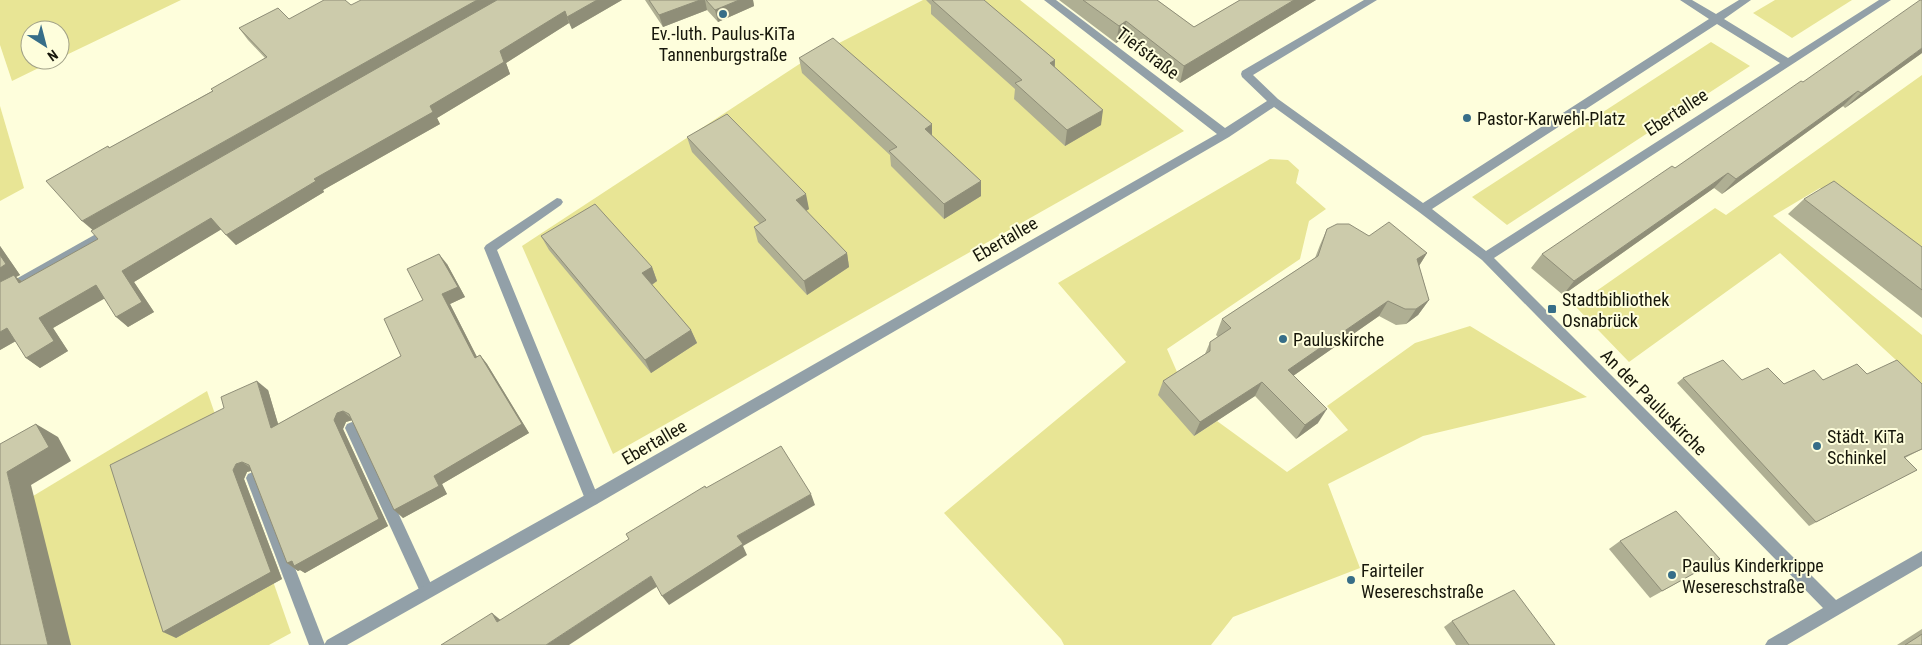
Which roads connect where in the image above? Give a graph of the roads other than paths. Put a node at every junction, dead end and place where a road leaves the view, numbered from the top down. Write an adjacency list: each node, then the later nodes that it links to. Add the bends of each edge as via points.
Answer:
1 (1050, 0): 9 (street, Tiefstraße)
2 (1372, 0): 8 (street, via 1246,74)
3 (1685, 0): 6 (street)
4 (1746, 0): 6 (street)
5 (1886, 0): 7 (street, Ebertallee)
6 (1716, 18): 7 (street); 11 (street)
7 (1787, 62): 13 (street, Ebertallee)
8 (1274, 102): 9 (street, Ebertallee); 11 (street, An der Pauluskirche)
9 (1225, 134): 17 (street, Ebertallee)
10 (557, 202): 17 (street, via 490,248)
11 (1423, 209): 13 (street, An der Pauluskirche)
12 (121, 225): 14 (street)
13 (1486, 257): 20 (street, An der Pauluskirche)
14 (0, 294)
15 (352, 428): 19 (street)
16 (252, 478): 21 (street)
17 (592, 499): 19 (street, Ebertallee)
18 (1922, 558): 20 (street)
19 (427, 591): 22 (street, Ebertallee)
20 (1834, 609): 23 (street)
21 (317, 645)
22 (332, 645)
23 (1773, 645)

